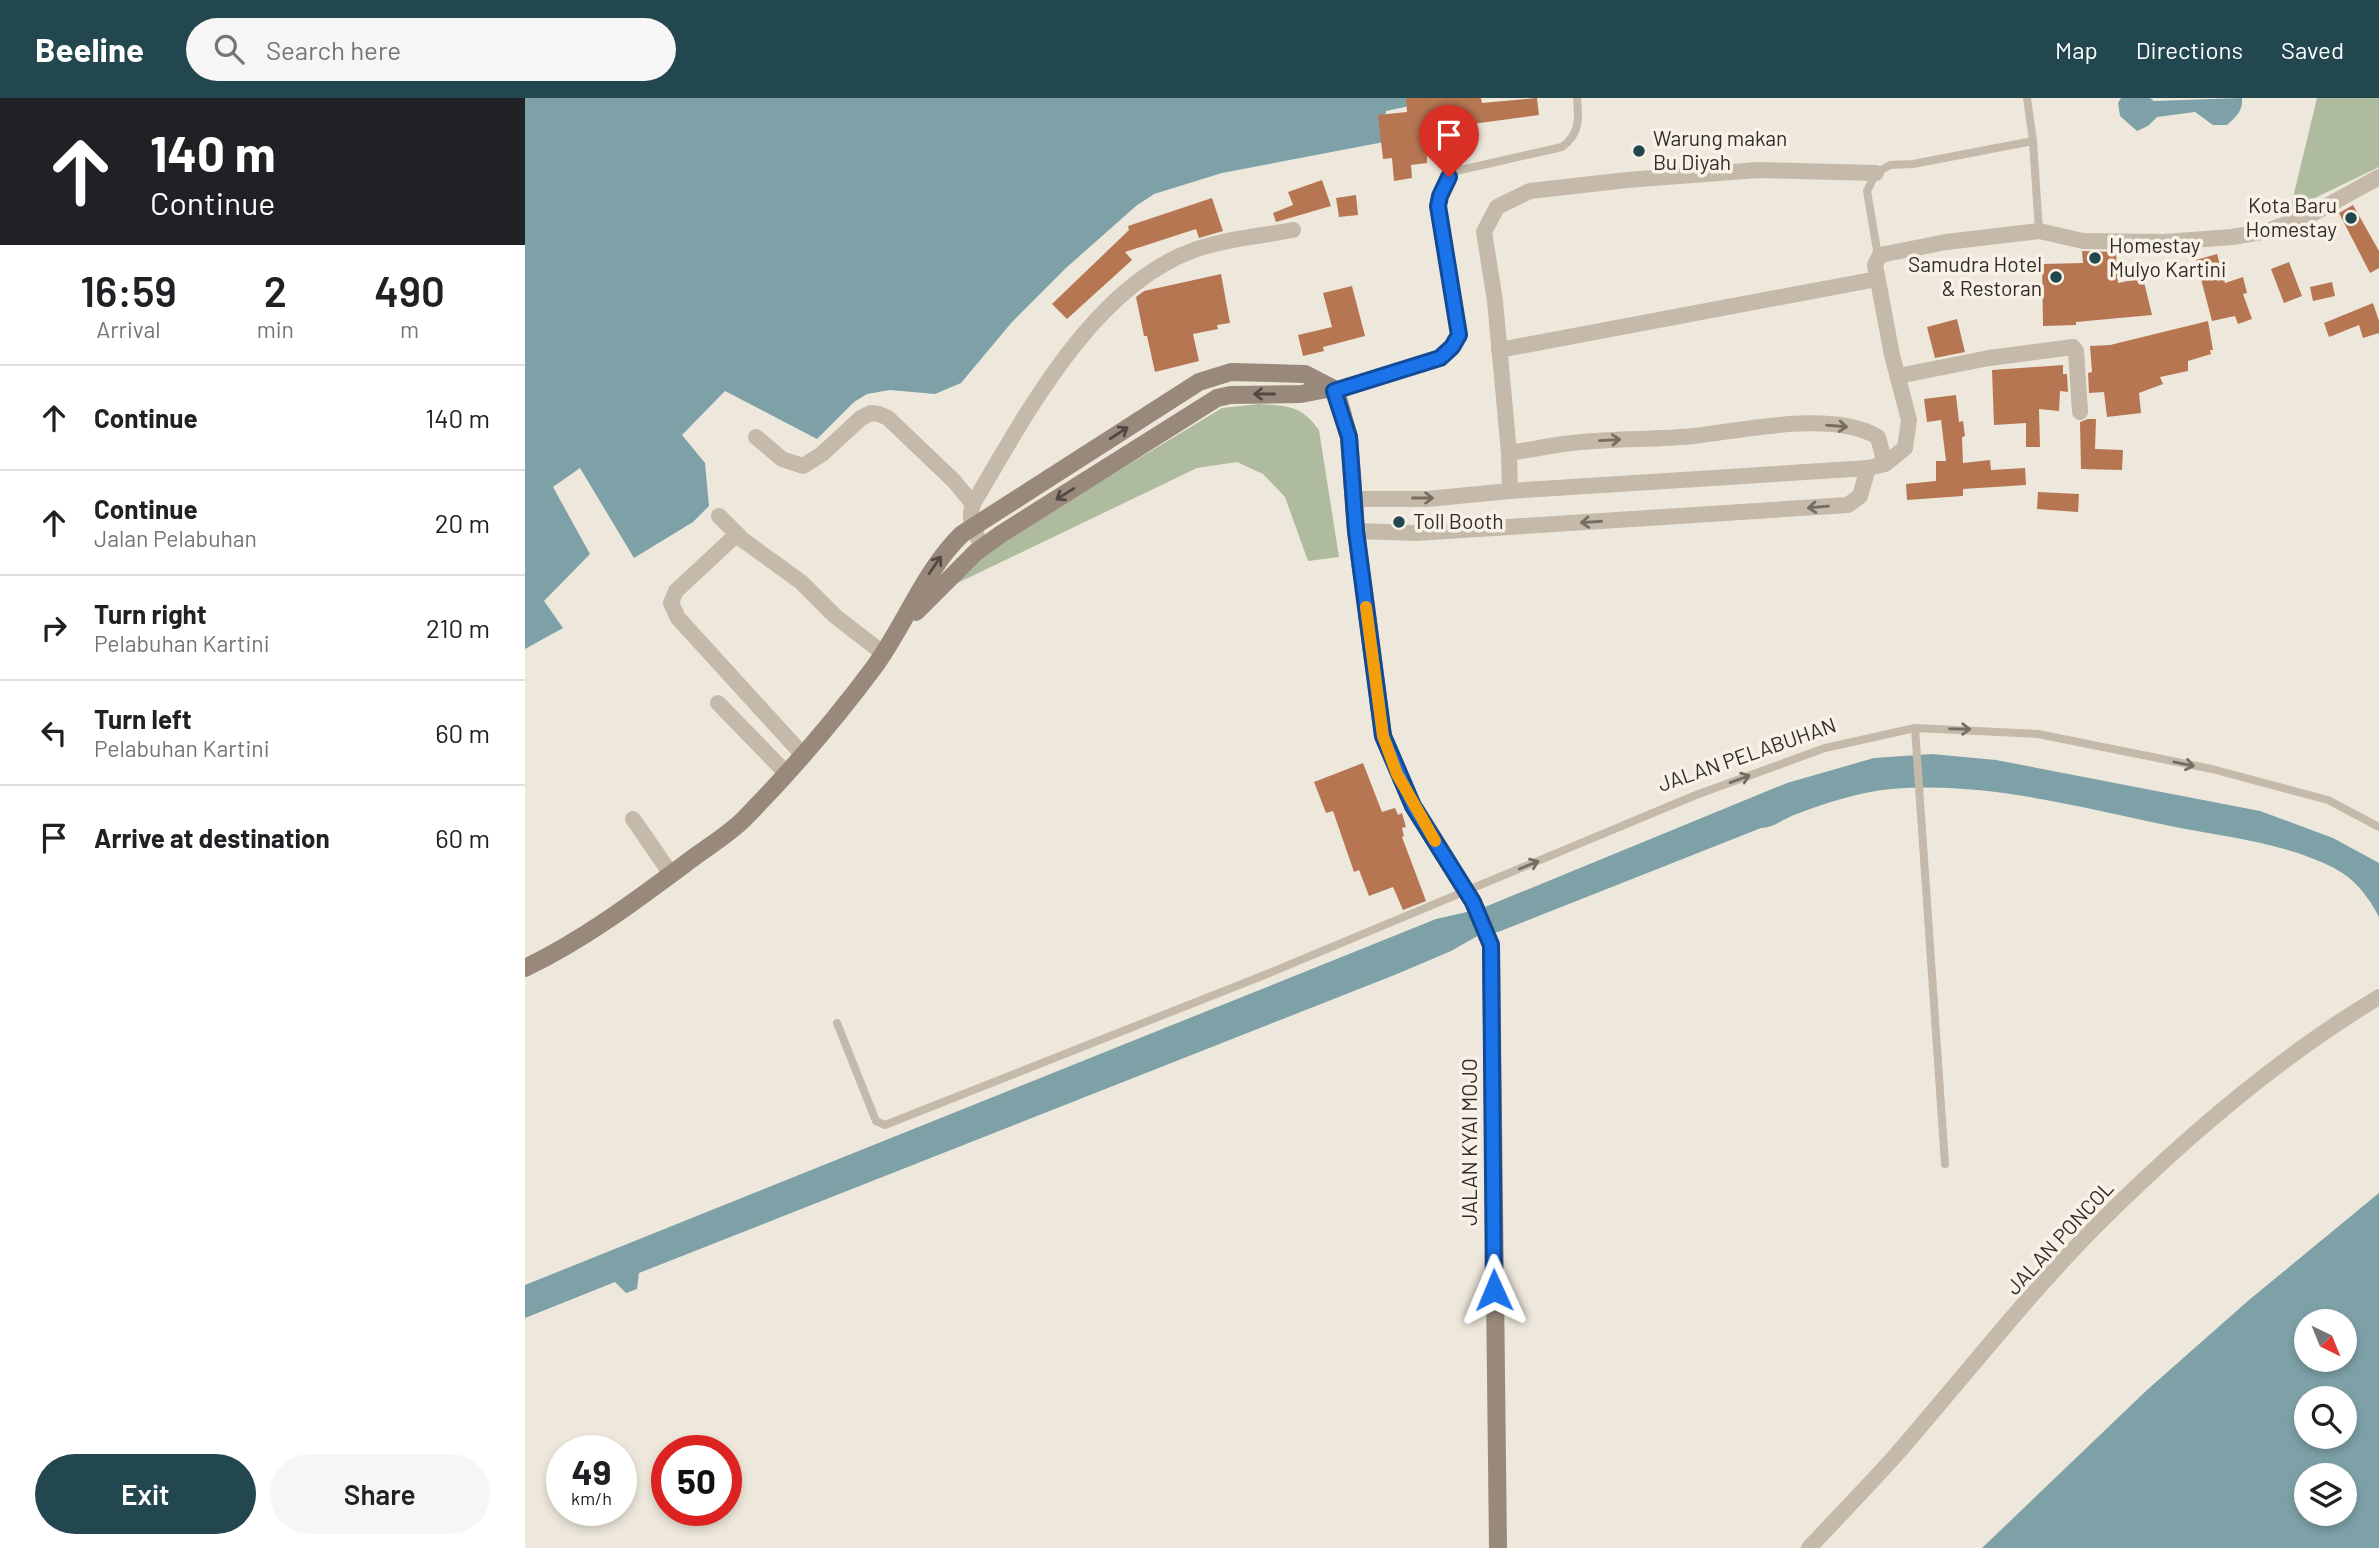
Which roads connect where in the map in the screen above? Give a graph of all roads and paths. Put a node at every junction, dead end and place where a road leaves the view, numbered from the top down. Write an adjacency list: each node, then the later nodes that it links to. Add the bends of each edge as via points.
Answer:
1 (1577, 98): 13 (lane, via 1578,127 1562,147 1456,171 1445,184 1438,206 1459,335 1452,347 1425,364)
2 (2027, 98): 3 (lane)
3 (2033, 141): 4 (lane, via 1890,165); 7 (lane)
4 (1876, 173): 8 (lane, via 1867,191); 10 (street, via 1758,170 1530,191 1497,207 1484,232)
5 (2379, 177): 7 (street, via 2268,232 2164,242 2083,241)
6 (1293, 230): 22 (street, via 1196,250 1138,282 1119,298 1049,376)
7 (2039, 231): 8 (street)
8 (1878, 256): 9 (street)
9 (1877, 279): 10 (street); 12 (street)
10 (1499, 351): 17 (street)
11 (1217, 374): 13 (main road, via 1305,374); 14 (main road); 24 (main road, one-way to 11)
12 (1898, 376): 15 (street, via 2073,347); 18 (street, via 1909,420 1905,448)
13 (1333, 390): 14 (main road, one-way to 14); 21 (main road, via 1349,437)
14 (1217, 398): 27 (main road, one-way to 27)
15 (2080, 412)
16 (756, 438): 22 (street, via 782,459 803,466 823,454 849,426 871,413 879,414)
17 (1509, 453): 18 (street, one-way to 18, via 1769,425 1832,424 1878,437); 20 (street)
18 (1885, 464): 19 (street)
19 (1868, 468): 20 (street); 25 (street, one-way to 25, via 1860,496 1848,505 1416,533)
20 (1510, 491): 21 (street, one-way to 20, via 1427,499)
21 (1355, 499): 25 (main road)
22 (973, 504): 24 (street)
23 (719, 516): 26 (street)
24 (972, 527): 27 (street); 28 (main road, one-way to 24, via 929,574 946,550)
25 (1356, 531): 37 (main road, via 1383,736 1413,806)
26 (739, 536): 29 (street); 32 (street, via 676,591 673,611)
27 (983, 548): 28 (main road)
28 (903, 625): 29 (main road)
29 (884, 654): 32 (main road)
30 (718, 704): 33 (street)
31 (1915, 728): 35 (lane, JALAN PELABUHAN, one-way to 35, via 2038,734 2212,769 2328,800); 37 (lane, JALAN PELABUHAN, one-way to 31, via 1696,795 1825,748); 41 (lane)
32 (803, 755): 33 (main road)
33 (786, 773): 36 (main road, via 742,821)
34 (633, 819): 36 (street)
35 (2379, 827)
36 (671, 874): 38 (main road, via 586,935)
37 (1470, 897): 40 (lane, JALAN PELABUHAN, via 885,1125 876,1121); 42 (main road, JALAN KYAI MOJO, via 1491,945)
38 (526, 965)
39 (2379, 997): 43 (street, JALAN PONCOL, via 2312,1040 2221,1114 2095,1228)
40 (837, 1023)
41 (1945, 1164)
42 (1498, 1548)
43 (1809, 1548)

